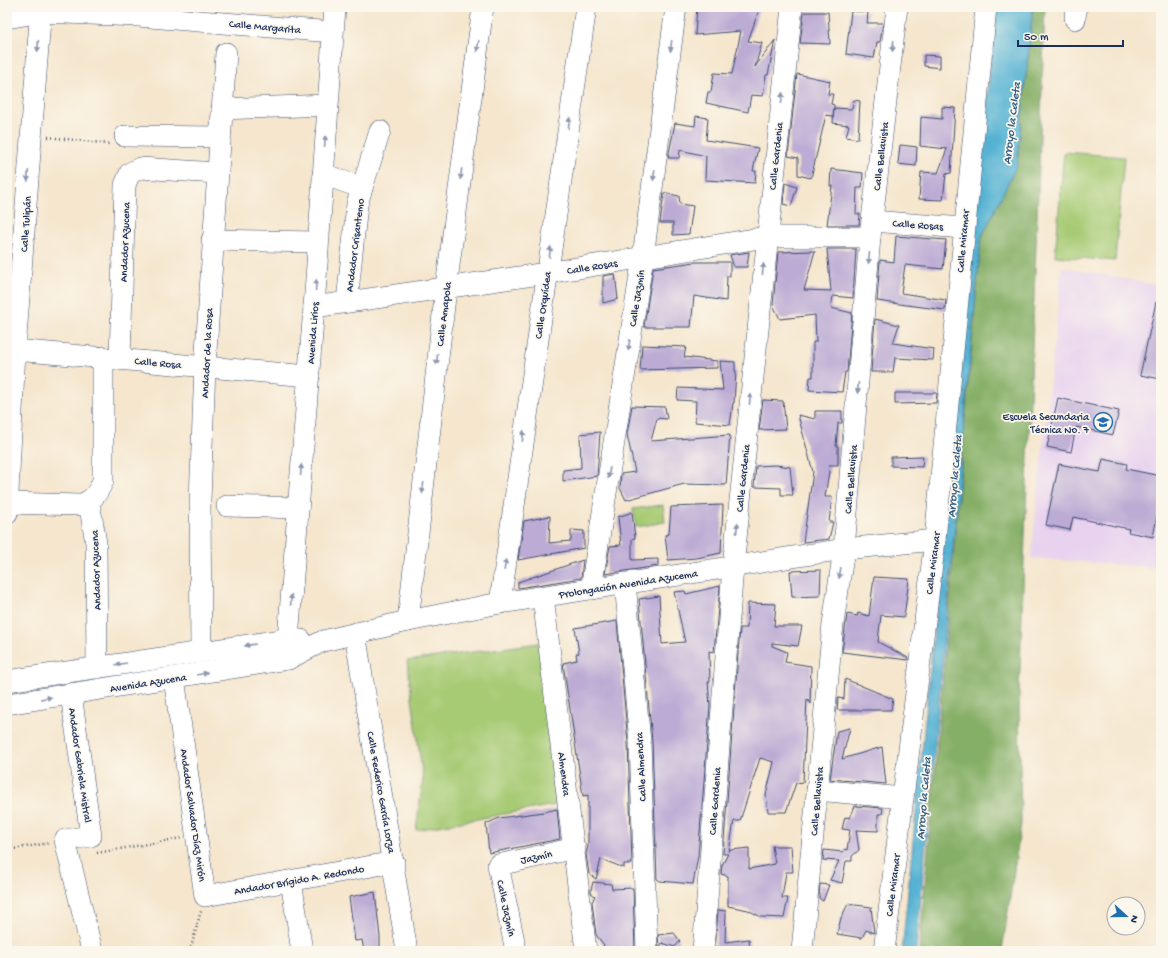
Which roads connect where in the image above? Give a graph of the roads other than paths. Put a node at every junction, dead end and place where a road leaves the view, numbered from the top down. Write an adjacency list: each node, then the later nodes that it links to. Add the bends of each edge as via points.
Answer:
1 (335, 7): 12 (street, Avenida Lirios)
2 (483, 7): 29 (street, Calle Amapola, one-way to 29)
3 (586, 7): 28 (street, Calle Orquídea, one-way to 3)
4 (676, 7): 27 (street, Calle Jazmín, one-way to 27)
5 (792, 7): 24 (street, Calle Gardenia, one-way to 5)
6 (897, 7): 23 (street, Calle Bellavista, one-way to 23)
7 (986, 7): 22 (street, Calle Miramar)
8 (41, 10): 9 (street, Calle Margarita); 11 (street, Calle Margarita); 32 (street, Calle Tulipán, one-way to 32)
9 (138, 12): 10 (street, Calle Margarita)
10 (233, 15): 12 (street, Calle Margarita)
11 (7, 18)
12 (332, 32): 14 (street, Avenida Lirios)
13 (226, 54): 15 (street, Andador de la Rosa)
14 (328, 105): 15 (street); 20 (street, Avenida Lirios, one-way to 14)
15 (222, 109): 17 (street, Andador de la Rosa)
16 (380, 131): 21 (street, Andador Crisantemo)
17 (220, 137): 18 (street); 19 (street, Andador de la Rosa)
18 (118, 140)
19 (217, 172): 25 (street, Andador de la Rosa); 33 (street, Andador Azucena, via 140,168 130,173 125,185)
20 (323, 174): 21 (street, Andador Crisantemo); 26 (street, Avenida Lirios)
21 (362, 188): 30 (street, Andador Crisantemo, via 357,204)
22 (963, 228): 23 (street, Calle Rosas); 40 (street, Calle Miramar)
23 (871, 229): 24 (street, Calle Rosas); 41 (street, Calle Bellavista, one-way to 41)
24 (766, 237): 27 (street, Calle Rosas); 42 (street, Calle Gardenia, one-way to 24)
25 (212, 240): 26 (street); 34 (street, Andador de la Rosa)
26 (318, 242): 31 (street, Avenida Lirios, one-way to 26)
27 (643, 257): 28 (street, Calle Rosas); 44 (street, Calle Jazmín, one-way to 44)
28 (546, 273): 29 (street, Calle Rosas); 46 (street, Calle Orquídea, one-way to 28)
29 (446, 288): 30 (street, Calle Rosas); 47 (street, Calle Amapola, one-way to 47)
30 (347, 302): 31 (street, Calle Rosas)
31 (314, 307): 35 (street, Avenida Lirios)
32 (11, 351): 33 (street, Calle Rosa); 38 (street, Calle Tulipán)
33 (112, 358): 34 (street, Calle Rosa); 36 (street, Andador Azucena, via 102,481 97,494)
34 (205, 366): 35 (street, Calle Rosa); 50 (street, Andador de la Rosa, via 200,501)
35 (309, 376): 39 (street, Avenida Lirios, one-way to 35)
36 (89, 502): 38 (street, via 79,505); 51 (street, Andador Azucena, via 96,543)
37 (226, 506): 39 (street)
38 (7, 508)
39 (298, 508): 49 (street, Avenida Lirios, one-way to 39)
40 (935, 540): 41 (street, Prolongación Avenida Azucema); 57 (street, Calle Miramar)
41 (844, 549): 42 (street, Prolongación Avenida Azucema); 56 (street, Calle Bellavista, one-way to 56, via 832,624)
42 (733, 567): 43 (street, Prolongación Avenida Azucema); 69 (street, Calle Gardenia)
43 (625, 583): 44 (street, Prolongación Avenida Azucema); 68 (street, Calle Almendra, via 640,742)
44 (592, 589): 45 (street, Prolongación Avenida Azucema)
45 (542, 597): 46 (street, Prolongación Avenida Azucema); 58 (street, Almendra)
46 (500, 603): 47 (street, Prolongación Avenida Azucema)
47 (408, 621): 48 (street, Prolongación Avenida Azucema)
48 (355, 633): 49 (street, Prolongación Avenida Azucema); 59 (street, Calle Federico García Lorza)
49 (288, 649): 50 (street, Avenida Azucena, one-way to 50); 52 (street, Avenida Azucena, one-way to 49)
50 (201, 652): 51 (street, Avenida Azucena, one-way to 51)
51 (97, 668): 53 (street, Avenida Azucena)
52 (174, 678): 54 (street, Avenida Azucena); 62 (street, Andador Salvador Díaz Mirón)
53 (7, 682)
54 (71, 694): 55 (street, Avenida Azucena, one-way to 54); 63 (street, Andador Gabriela Mistral, via 91,836 67,849)
55 (7, 704)
56 (817, 790): 57 (street); 70 (street, Calle Bellavista)
57 (903, 798): 71 (street, Calle Miramar)
58 (575, 848): 60 (street, Jazmín); 67 (street, Almendra)
59 (394, 862): 61 (street, Andador Brígido A. Redondo); 65 (street, Calle Federico García Lorza)
60 (498, 865): 66 (street, Calle Jazmín)
61 (291, 881): 62 (street, Andador Brígido A. Redondo); 64 (street)
62 (205, 896)
63 (92, 951)
64 (302, 951)
65 (407, 951)
66 (516, 951)
67 (586, 951)
68 (647, 951)
69 (703, 951)
70 (802, 951)
71 (884, 951)

